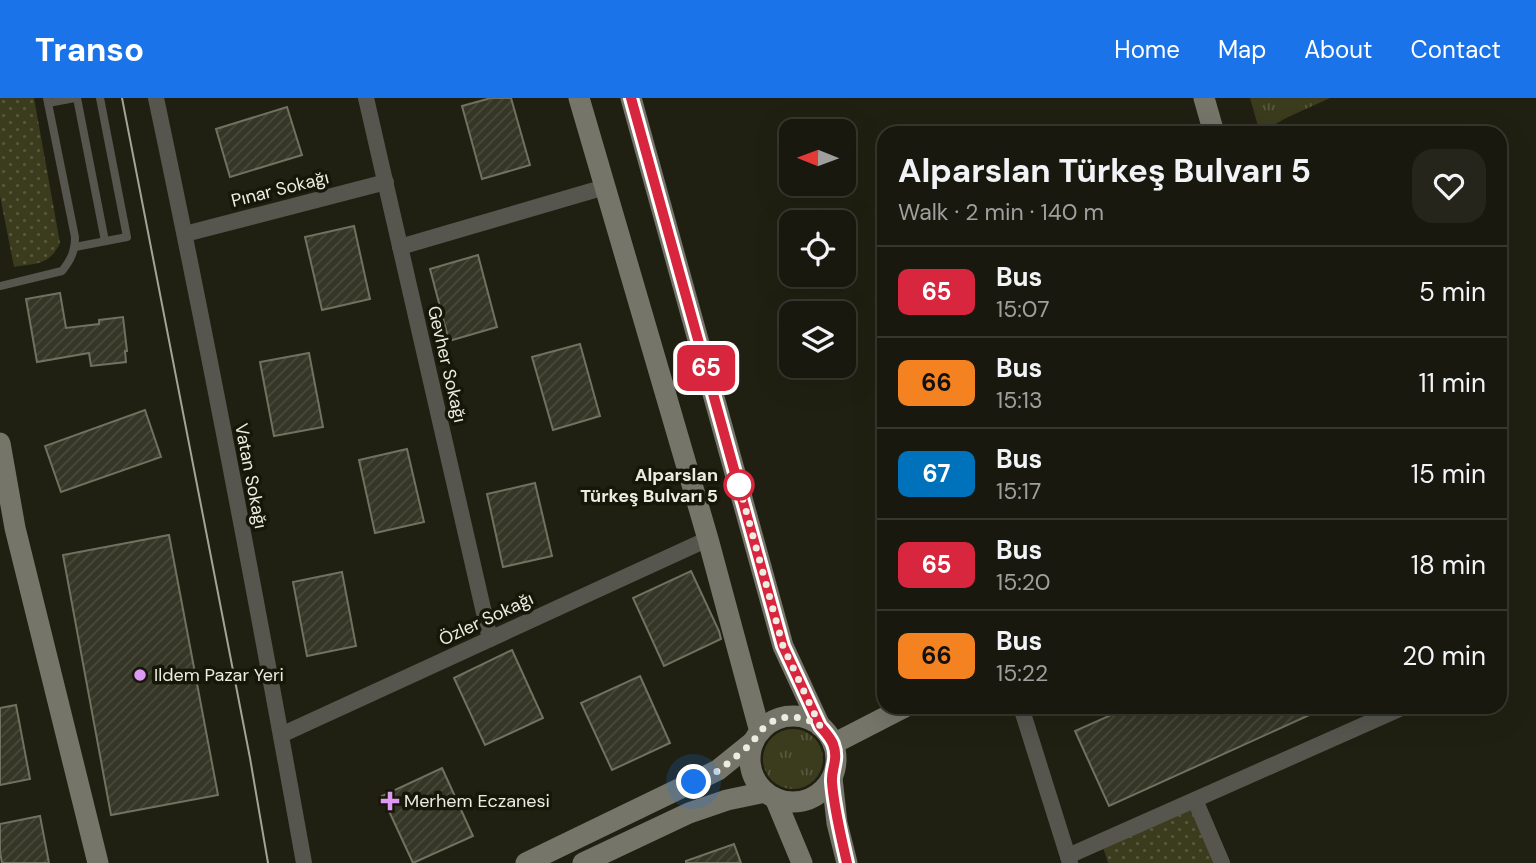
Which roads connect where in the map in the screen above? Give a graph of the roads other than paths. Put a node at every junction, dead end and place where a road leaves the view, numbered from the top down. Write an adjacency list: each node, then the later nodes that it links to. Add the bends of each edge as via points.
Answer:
1 (76, 98): 8 (lane); 13 (lane)
2 (100, 98): 13 (lane, via 127,236)
3 (156, 98): 12 (street, Vatan Sokağı)
4 (366, 98): 10 (street, Gevher Sokağı)
5 (579, 98): 11 (main road)
6 (631, 98): 24 (main road, via 783,646)
7 (1204, 98): 9 (main road)
8 (48, 101): 14 (lane)
9 (1212, 126)
10 (386, 182): 12 (street, Pınar Sokağı); 15 (street, Gevher Sokağı)
11 (605, 187): 15 (street); 19 (main road)
12 (185, 234): 25 (street, Vatan Sokağı)
13 (105, 241): 14 (lane)
14 (75, 247): 16 (lane, via 62,271)
15 (400, 247): 20 (street, Gevher Sokağı)
16 (0, 286)
17 (1, 452): 18 (main road)
18 (8, 530): 32 (main road)
19 (708, 539): 20 (street, Özler Sokağı); 26 (main road)
20 (490, 639): 25 (street, Özler Sokağı)
21 (891, 714): 27 (main road)
22 (1023, 714): 31 (street)
23 (1389, 714): 30 (street)
24 (820, 726): 26 (main road, via 789,716 768,724); 27 (main road)
25 (281, 735): 33 (street, Vatan Sokağı)
26 (757, 736): 29 (main road, via 751,752 752,774); 34 (main road, via 718,771)
27 (833, 744): 28 (main road)
28 (832, 778): 29 (main road, via 808,800 785,802); 37 (main road)
29 (770, 795): 35 (main road, via 727,800 689,813); 36 (main road)
30 (1195, 800): 31 (street); 38 (street)
31 (1069, 859)
32 (98, 863)
33 (304, 863)
34 (526, 863)
35 (584, 863)
36 (802, 863)
37 (848, 863)
38 (1222, 863)

